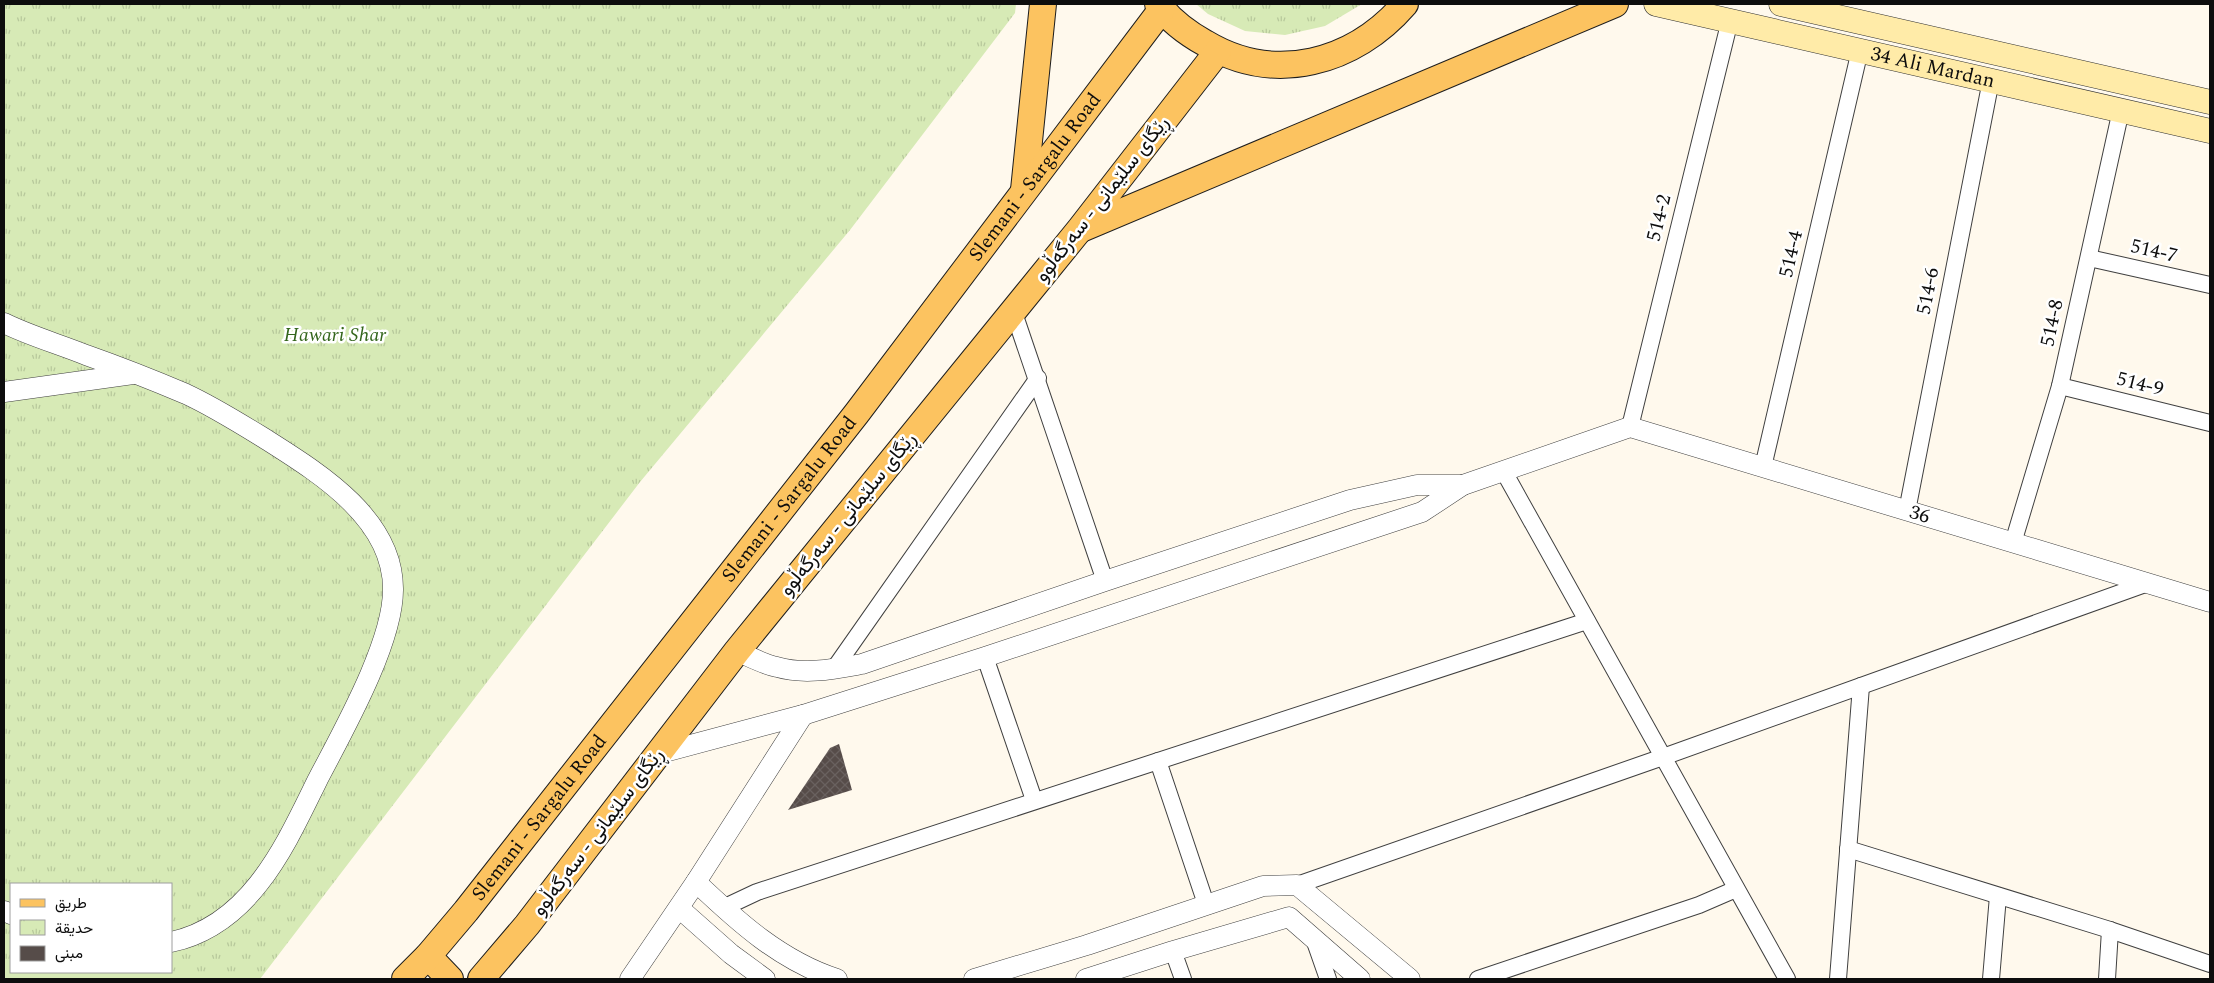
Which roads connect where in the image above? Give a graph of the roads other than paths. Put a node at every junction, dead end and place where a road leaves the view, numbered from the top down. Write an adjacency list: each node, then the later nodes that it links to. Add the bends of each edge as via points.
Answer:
1 (1043, 4): 14 (main road)
2 (1405, 4): 9 (main road, via 1370,37 1322,60 1270,64 1243,60)
3 (1615, 4): 15 (main road)
4 (1656, 4): 7 (main road, 34 Ali Mardan)
5 (1781, 4): 11 (main road, 34 Ali Mardan)
6 (1160, 6): 9 (main road, via 1188,33); 14 (main road, Slemani - Sargalu Road)
7 (1730, 20): 8 (main road, 34 Ali Mardan); 25 (street, 514-2)
8 (1860, 50): 10 (main road, 34 Ali Mardan); 26 (street, 514-4)
9 (1218, 51): 15 (main road, ڕێگای سلێمانی - سەرگەڵوو)
10 (1991, 80): 12 (main road, 34 Ali Mardan); 29 (street, 514-6)
11 (2210, 102)
12 (2121, 110): 13 (main road, 34 Ali Mardan); 16 (street, 514-8)
13 (2210, 131)
14 (1024, 190): 57 (main road, Slemani - Sargalu Road, via 857,413)
15 (1080, 229): 18 (main road, ڕێگای سلێمانی - سەرگەڵوو)
16 (2089, 258): 17 (street, 514-7); 22 (street, 514-8)
17 (2210, 286)
18 (1013, 310): 21 (street); 35 (main road, ڕێگای سلێمانی - سەرگەڵوو)
19 (4, 323): 20 (street)
20 (135, 374): 23 (street); 55 (street, via 188,395 233,419 332,486 361,513 377,535 388,559 393,590 388,624 370,671 278,856 254,890 236,908 200,932)
21 (1038, 378): 31 (street); 37 (street)
22 (2060, 386): 24 (street, 514-9); 30 (street, 514-8)
23 (4, 392)
24 (2210, 423)
25 (1630, 427): 26 (street, 36); 27 (street)
26 (1763, 467): 29 (street, 36)
27 (1504, 470): 28 (street); 34 (street)
28 (1463, 485): 31 (street, via 1417,485 1350,500); 36 (street, via 1422,512)
29 (1907, 511): 30 (street, 36)
30 (2013, 542): 32 (street, 36)
31 (1105, 581): 37 (street, via 896,654)
32 (2148, 583): 33 (street, 36); 38 (street)
33 (2210, 602)
34 (1588, 621): 41 (street); 42 (street)
35 (738, 652): 37 (street, via 778,668); 40 (main road, ڕێگای سلێمانی - سەرگەڵوو)
36 (986, 657): 39 (street); 43 (street)
37 (834, 669)
38 (1862, 686): 41 (street); 44 (street)
39 (803, 715): 40 (street); 45 (street)
40 (657, 754): 61 (main road, ڕێگای سلێمانی - سەرگەڵوو, via 527,925)
41 (1663, 757): 46 (street); 47 (street)
42 (1158, 761): 43 (street); 49 (street)
43 (1034, 800): 51 (street, via 757,892)
44 (1848, 849): 48 (street); 73 (street)
45 (696, 882): 50 (street); 51 (street)
46 (1296, 885): 49 (street, via 1263,886); 54 (street); 70 (street)
47 (1736, 889): 71 (street, via 1699,905); 72 (street)
48 (1998, 896): 52 (street); 74 (street)
49 (1206, 904): 65 (street)
50 (679, 908): 53 (street); 62 (street)
51 (723, 908): 53 (street); 64 (street, via 774,948)
52 (2110, 930): 58 (street); 75 (street)
53 (706, 932): 63 (street)
54 (1314, 939): 56 (street, via 1289,917); 68 (street); 69 (street)
55 (172, 942)
56 (1173, 951): 66 (street); 67 (street)
57 (428, 956): 59 (main road, Slemani - Sargalu Road); 60 (main road)
58 (2210, 964)
59 (405, 979)
60 (450, 979)
61 (481, 979)
62 (630, 979)
63 (765, 979)
64 (837, 979)
65 (974, 979)
66 (1086, 979)
67 (1182, 979)
68 (1328, 979)
69 (1360, 979)
70 (1410, 979)
71 (1478, 979)
72 (1787, 979)
73 (1838, 979)
74 (1991, 979)
75 (2106, 979)

